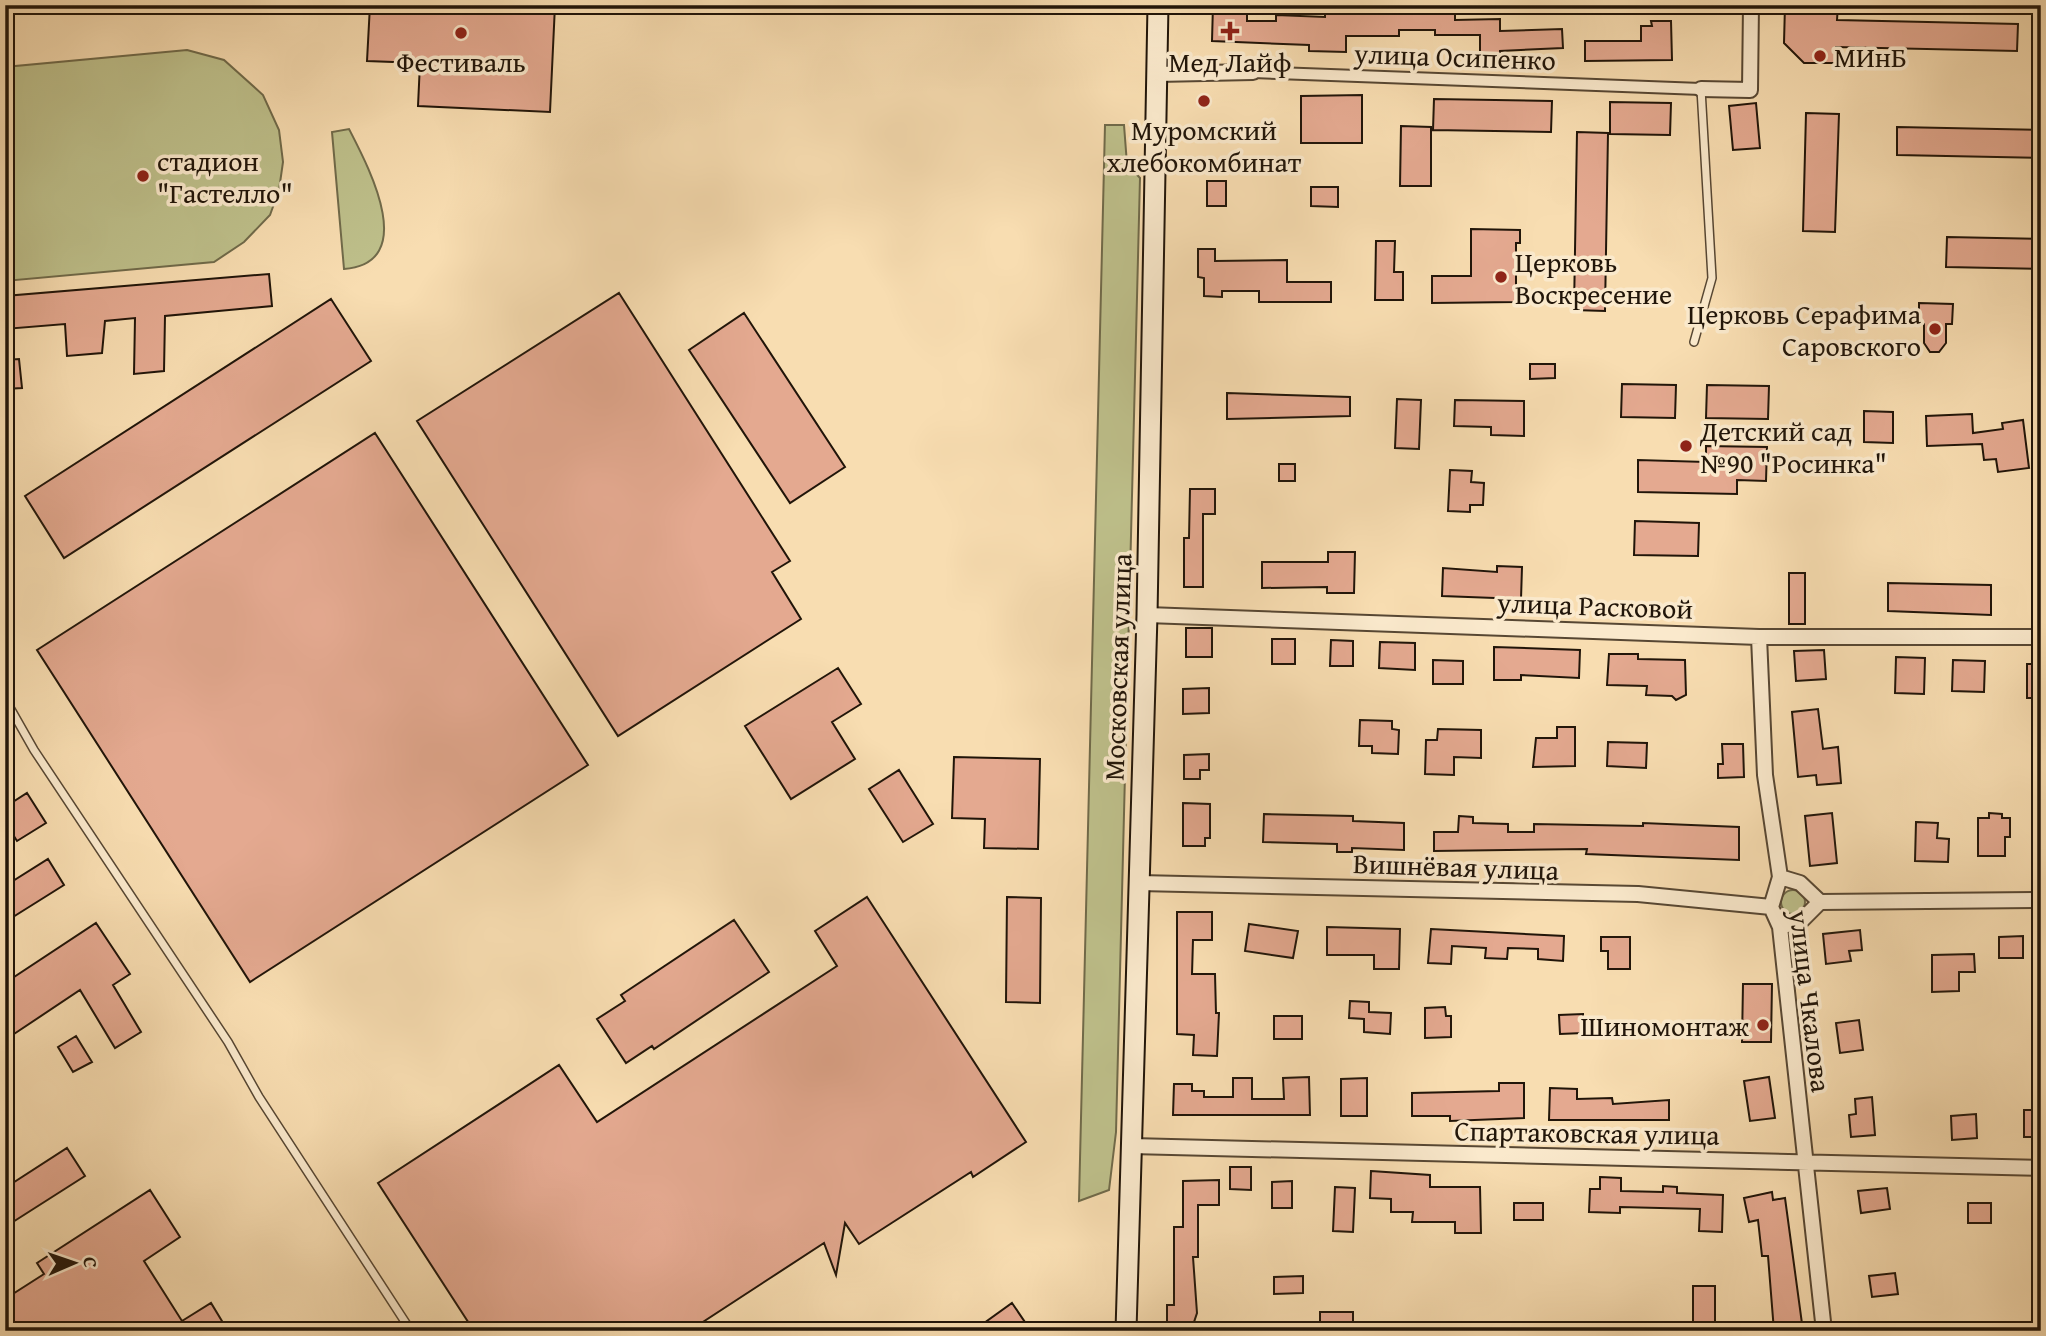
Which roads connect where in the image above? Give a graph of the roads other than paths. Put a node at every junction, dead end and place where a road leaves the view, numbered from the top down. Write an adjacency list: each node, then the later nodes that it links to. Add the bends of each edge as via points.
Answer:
1 (1158, 5): 4 (main road, Московская улица)
2 (1751, 5): 5 (street, улица Осипенко, via 1751,90)
3 (1254, 72): 4 (street, улица Осипенко); 5 (street, улица Осипенко)
4 (1157, 74): 7 (main road, Московская улица)
5 (1701, 89): 6 (lane, via 1712,278)
6 (1694, 342)
7 (1147, 615): 8 (street, улица Расковой); 12 (main road, Московская улица)
8 (1759, 637): 9 (street, улица Расковой); 11 (street, улица Чкалова, via 1765,775)
9 (2041, 637)
10 (5, 699): 20 (lane)
11 (1780, 877): 14 (street, via 1800,883); 15 (street, улица Чкалова)
12 (1139, 883): 15 (street, Вишнёвая улица, via 1638,894); 17 (main road, Московская улица)
13 (2041, 901): 14 (street)
14 (1820, 902): 16 (street, via 1801,921)
15 (1771, 907): 16 (street, улица Чкалова)
16 (1780, 926): 18 (street, улица Чкалова)
17 (1131, 1146): 18 (street, Спартаковская улица); 21 (main road, Московская улица)
18 (1806, 1162): 19 (street, Спартаковская улица); 22 (street, улица Чкалова)
19 (2041, 1168)
20 (411, 1331)
21 (1126, 1331)
22 (1824, 1331)

